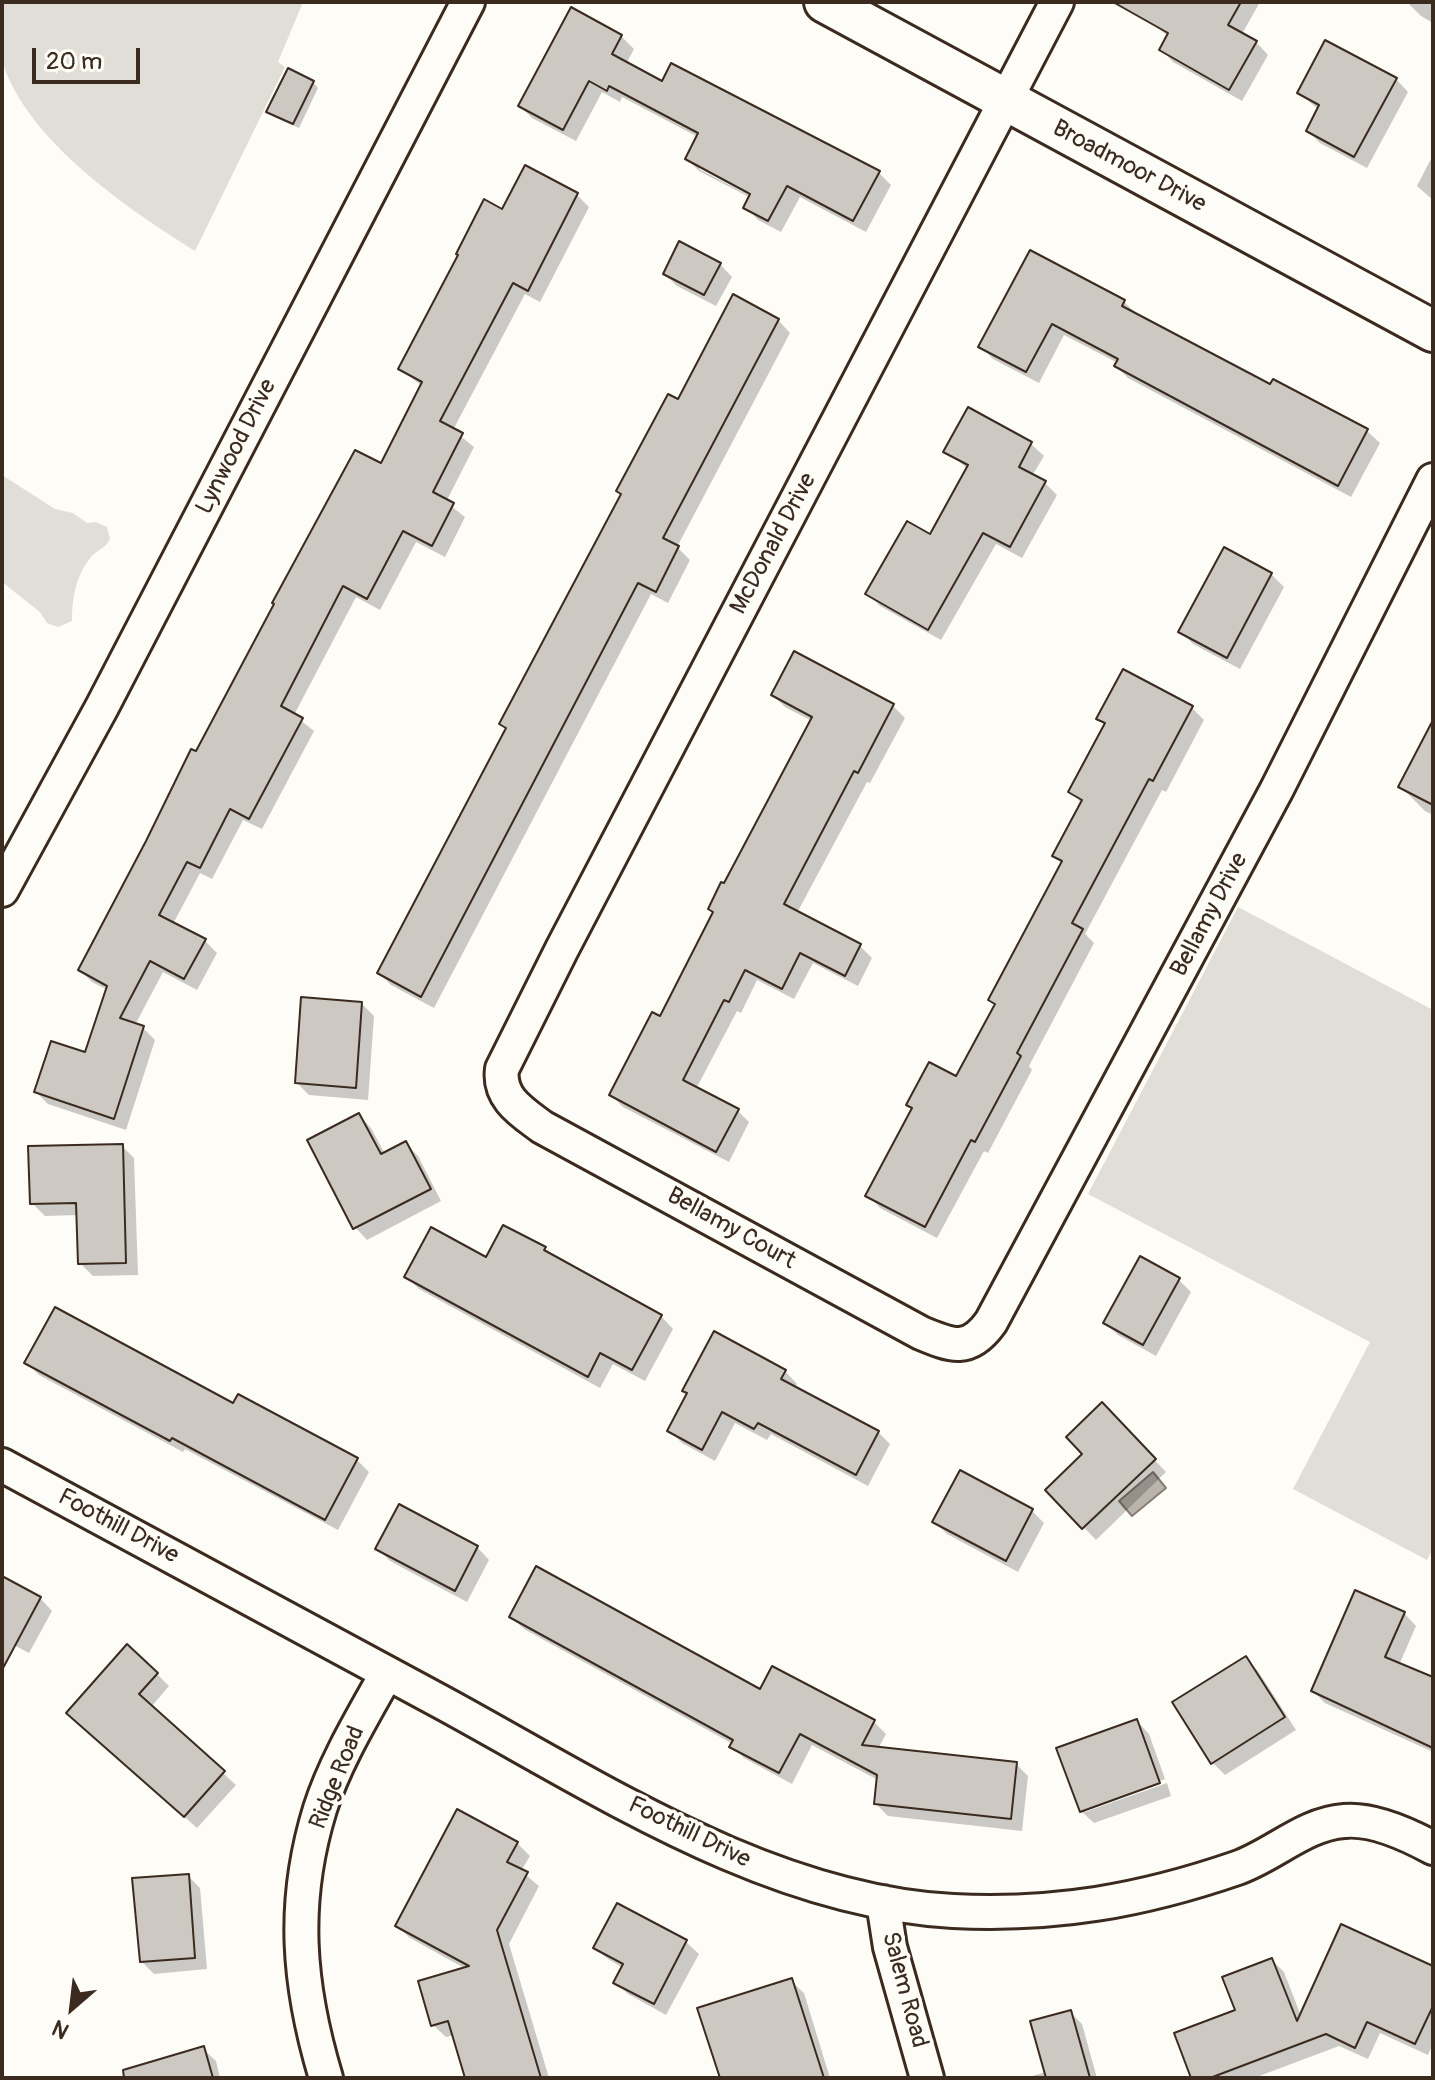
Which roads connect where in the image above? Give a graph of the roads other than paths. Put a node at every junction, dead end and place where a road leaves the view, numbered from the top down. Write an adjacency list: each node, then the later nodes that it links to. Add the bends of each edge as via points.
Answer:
1 (468, 2): 7 (street, Lynwood Drive)
2 (825, 2): 4 (street, Broadmoor Drive)
3 (1057, 2): 4 (street, McDonald Drive)
4 (1006, 100): 5 (street, Broadmoor Drive); 8 (street, McDonald Drive, via 562,949 502,1069)
5 (1433, 331)
6 (1433, 480): 9 (street, Bellamy Drive, via 1234,871 991,1322)
7 (2, 890)
8 (503, 1089): 9 (street, Bellamy Court, via 514,1106 542,1127 921,1333 947,1344)
9 (973, 1341)
10 (2, 1465): 11 (street, Foothill Drive)
11 (387, 1673): 13 (street, Foothill Drive, via 635,1808 760,1868 812,1887); 14 (street, Ridge Road, via 321,1807 303,1875 303,1980)
12 (1433, 1848): 13 (street, Foothill Drive, via 1375,1824 1346,1820 1315,1828 1243,1866 1165,1891 1093,1906 1015,1913)
13 (883, 1902): 15 (street, Salem Road, via 890,1947)
14 (326, 2078)
15 (927, 2078)

